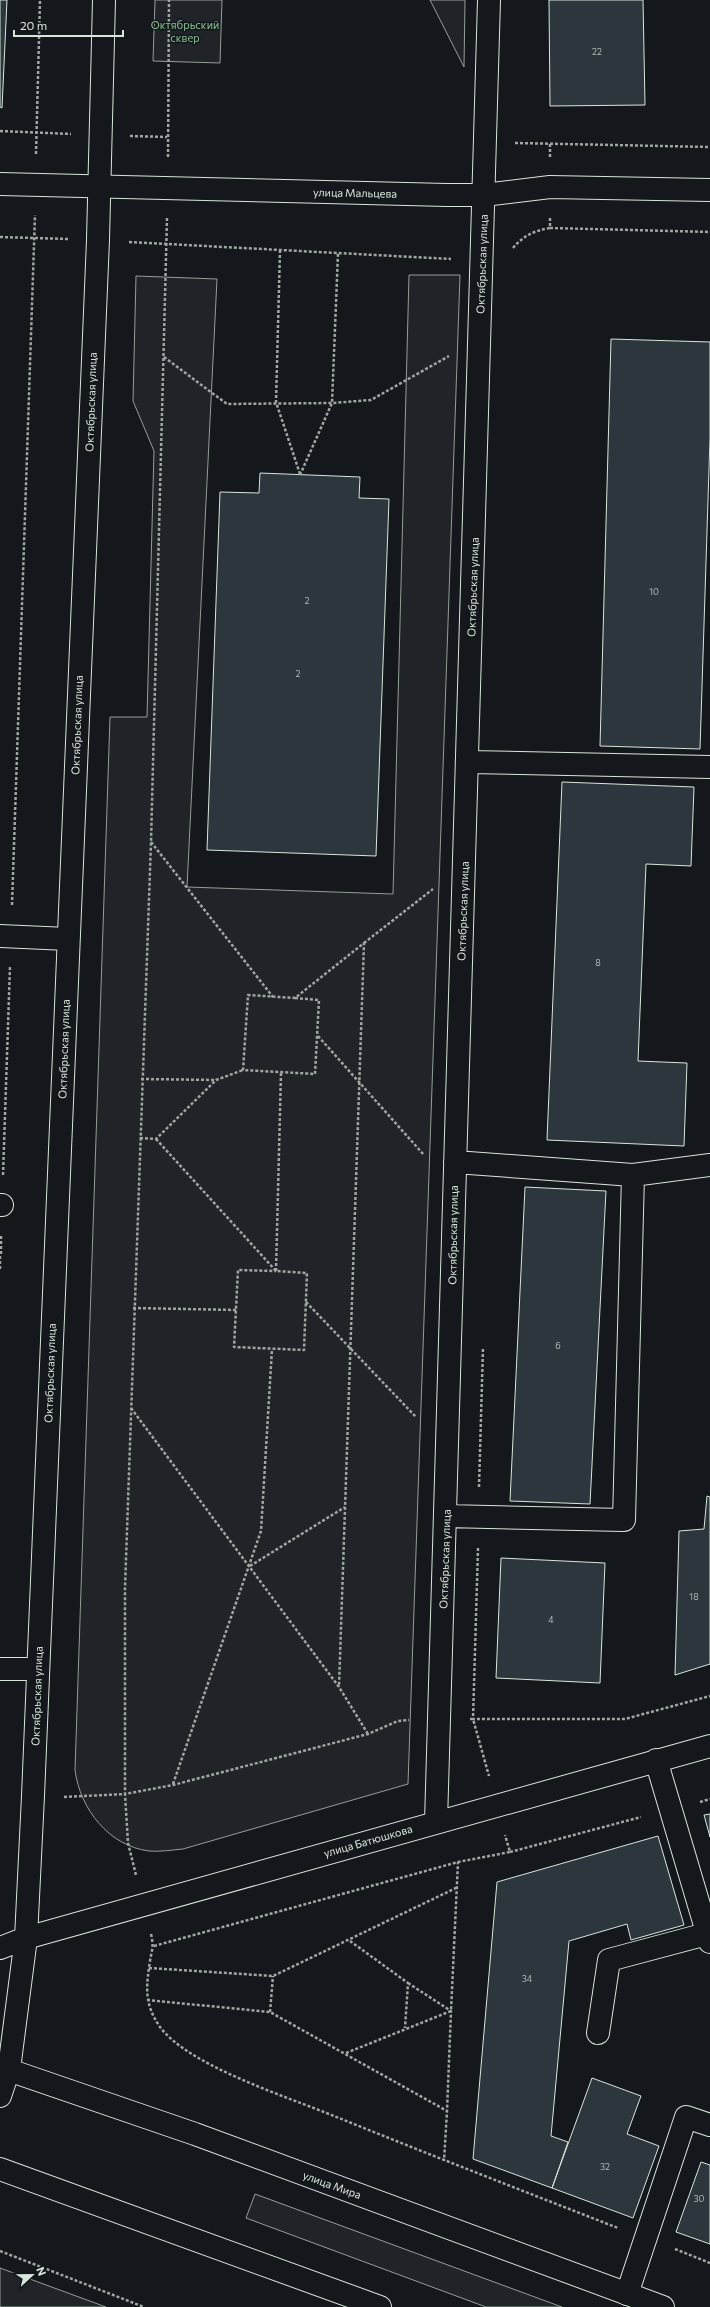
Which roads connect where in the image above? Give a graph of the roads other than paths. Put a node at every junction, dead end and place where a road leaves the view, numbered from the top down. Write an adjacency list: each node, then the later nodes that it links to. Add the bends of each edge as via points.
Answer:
1 (104, 0): 4 (street, Октябрьская улица)
2 (489, 0): 6 (street, Октябрьская улица)
3 (0, 184): 4 (street, улица Мальцева)
4 (98, 187): 6 (street, улица Мальцева); 10 (street, Октябрьская улица, via 98,240)
5 (710, 190): 6 (street, улица Мальцева, via 550,187)
6 (484, 195): 7 (street, Октябрьская улица)
7 (468, 762): 8 (street); 11 (street, Октябрьская улица)
8 (710, 767)
9 (6, 937): 10 (street)
10 (68, 939): 16 (street, Октябрьская улица)
11 (455, 1162): 13 (street); 14 (street, Октябрьская улица)
12 (710, 1165): 13 (street)
13 (633, 1175): 14 (street, via 624,1520)
14 (446, 1516): 19 (street, Октябрьская улица)
15 (0, 1669): 16 (street)
16 (38, 1669): 21 (street, Октябрьская улица)
17 (710, 1746): 18 (street, улица Батюшкова)
18 (656, 1760): 19 (street, улица Батюшкова); 20 (street)
19 (436, 1822): 21 (street, улица Батюшкова)
20 (709, 1937): 23 (street, via 609,1960)
21 (26, 1938): 22 (street, улица Батюшкова); 24 (street, Октябрьская улица)
22 (0, 1948)
23 (598, 2033)
24 (4, 2068): 25 (street, Октябрьская улица); 28 (street, улица Мира, via 196,2134)
25 (0, 2096)
26 (710, 2125): 28 (street, via 686,2117)
27 (0, 2169): 30 (street)
28 (627, 2294): 29 (street, улица Мира)
29 (658, 2306)
30 (380, 2307)

